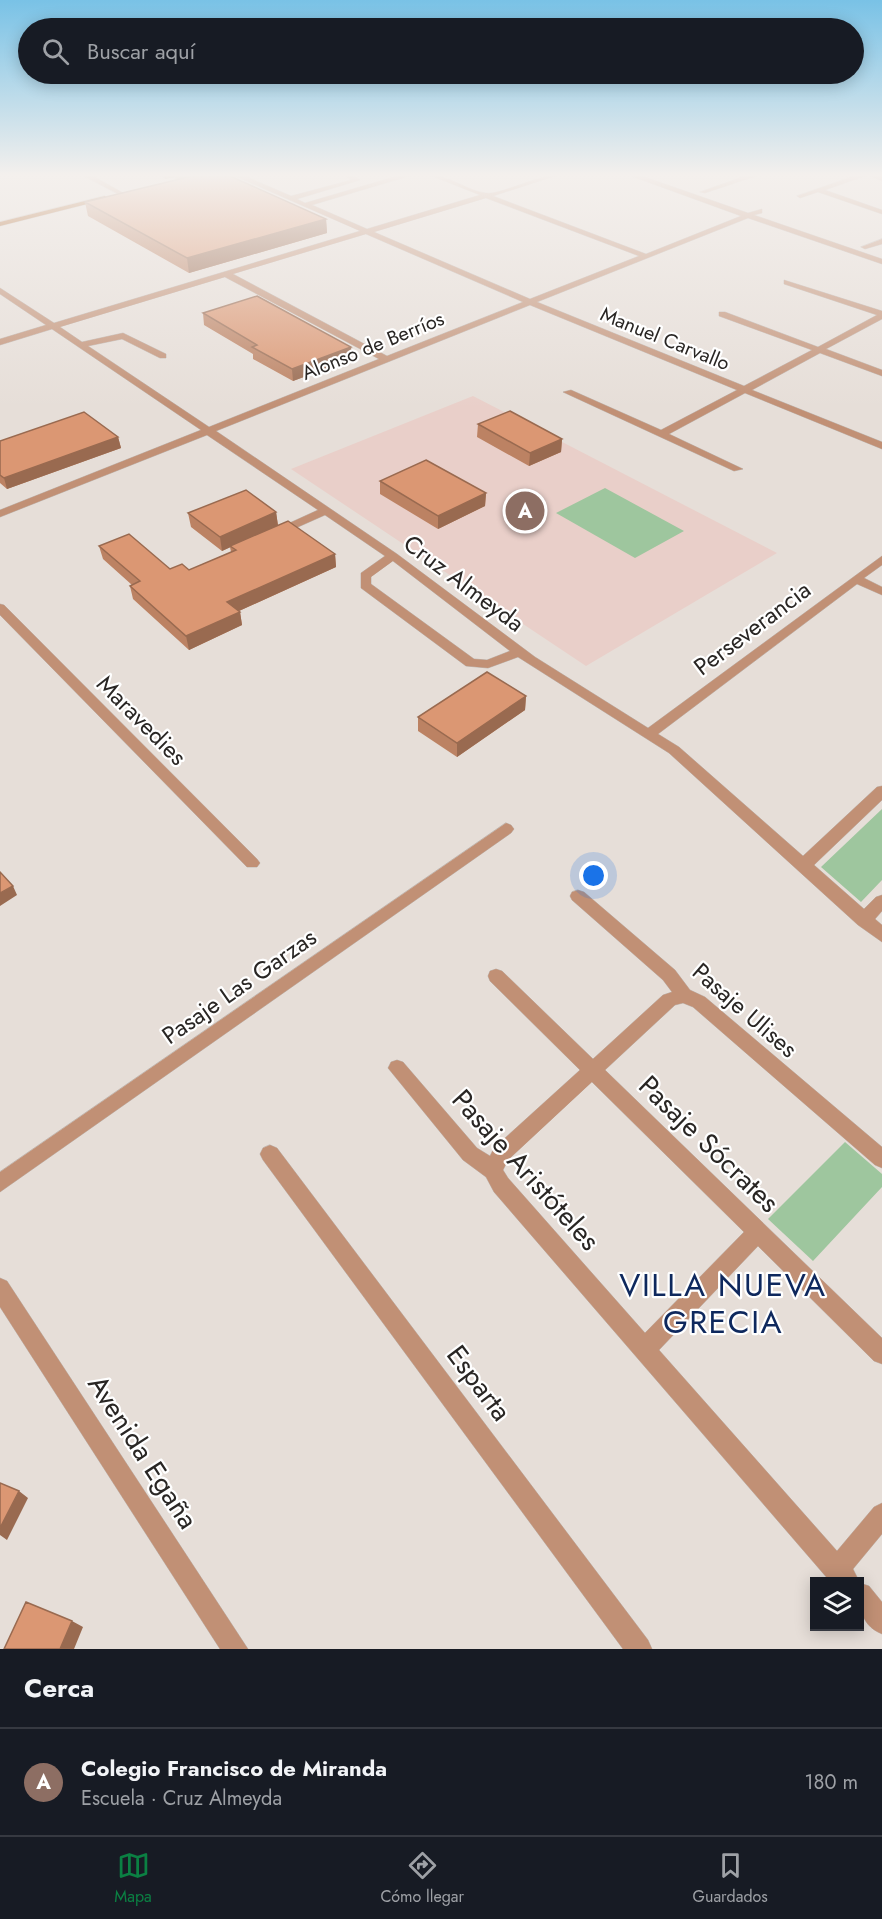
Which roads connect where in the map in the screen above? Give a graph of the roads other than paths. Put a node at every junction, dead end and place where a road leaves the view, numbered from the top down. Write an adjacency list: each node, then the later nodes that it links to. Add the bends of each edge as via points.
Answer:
1 (297, 253): 8 (street)
2 (415, 253): 11 (street, Manuel Carvallo)
3 (637, 253): 6 (street)
4 (653, 253): 6 (street, Alonso de Berríos)
5 (856, 253): 7 (street)
6 (645, 256): 11 (street, Alonso de Berríos)
7 (882, 262)
8 (226, 274): 14 (street); 19 (street)
9 (787, 282): 13 (street)
10 (0, 290): 14 (street, Cruz Almeyda)
11 (529, 302): 19 (street, Alonso de Berríos); 21 (street, Manuel Carvallo)
12 (722, 314): 17 (street)
13 (882, 315): 17 (street)
14 (53, 326): 15 (street); 16 (street, Cruz Almeyda)
15 (0, 342)
16 (80, 345): 18 (street, via 123,336); 23 (street, Cruz Almeyda)
17 (819, 350): 20 (street); 21 (street)
18 (163, 356)
19 (385, 359): 23 (street, Alonso de Berríos)
20 (882, 373)
21 (743, 390): 24 (street); 25 (street, Manuel Carvallo)
22 (568, 392): 24 (street)
23 (209, 432): 27 (street, Cruz Almeyda); 28 (street, Alonso de Berríos)
24 (662, 434): 26 (street)
25 (882, 446)
26 (738, 468)
27 (326, 511): 29 (street); 30 (street, Cruz Almeyda)
28 (0, 514)
29 (264, 539)
30 (393, 556): 35 (street, Cruz Almeyda); 35 (street, via 365,576 365,585 471,663 488,664)
31 (882, 559): 32 (street, Perseverancia)
32 (856, 579): 33 (street); 36 (street, Perseverancia)
33 (882, 591)
34 (0, 608): 39 (street, Maravedies)
35 (519, 652): 36 (street, Cruz Almeyda)
36 (650, 734): 40 (street, Cruz Almeyda, via 692,765)
37 (882, 791): 40 (street)
38 (506, 829): 52 (street, Pasaje Las Garzas)
39 (252, 863)
40 (804, 865): 43 (street, Cruz Almeyda)
41 (578, 896): 46 (street, Pasaje Ulises, via 669,975)
42 (882, 901): 43 (street)
43 (864, 920): 44 (street, Cruz Almeyda)
44 (882, 935)
45 (496, 976): 48 (street, Pasaje Sócrates)
46 (684, 995): 48 (street, via 669,1000); 50 (street, Pasaje Ulises, via 699,1002)
47 (397, 1068): 51 (street, Pasaje Aristóteles, via 470,1154)
48 (593, 1070): 51 (street, via 501,1154); 53 (street, Pasaje Sócrates)
49 (270, 1154): 62 (street, Esparta)
50 (882, 1159)
51 (493, 1170): 55 (street, Pasaje Aristóteles, via 501,1185)
52 (0, 1183)
53 (758, 1232): 55 (street); 56 (street, Pasaje Sócrates)
54 (0, 1288): 61 (street, Avenida Egaña)
55 (644, 1350): 58 (street, Pasaje Aristóteles)
56 (882, 1353)
57 (882, 1515): 58 (street)
58 (843, 1576)
59 (864, 1600): 60 (street)
60 (882, 1621)
61 (235, 1649)
62 (639, 1649)

